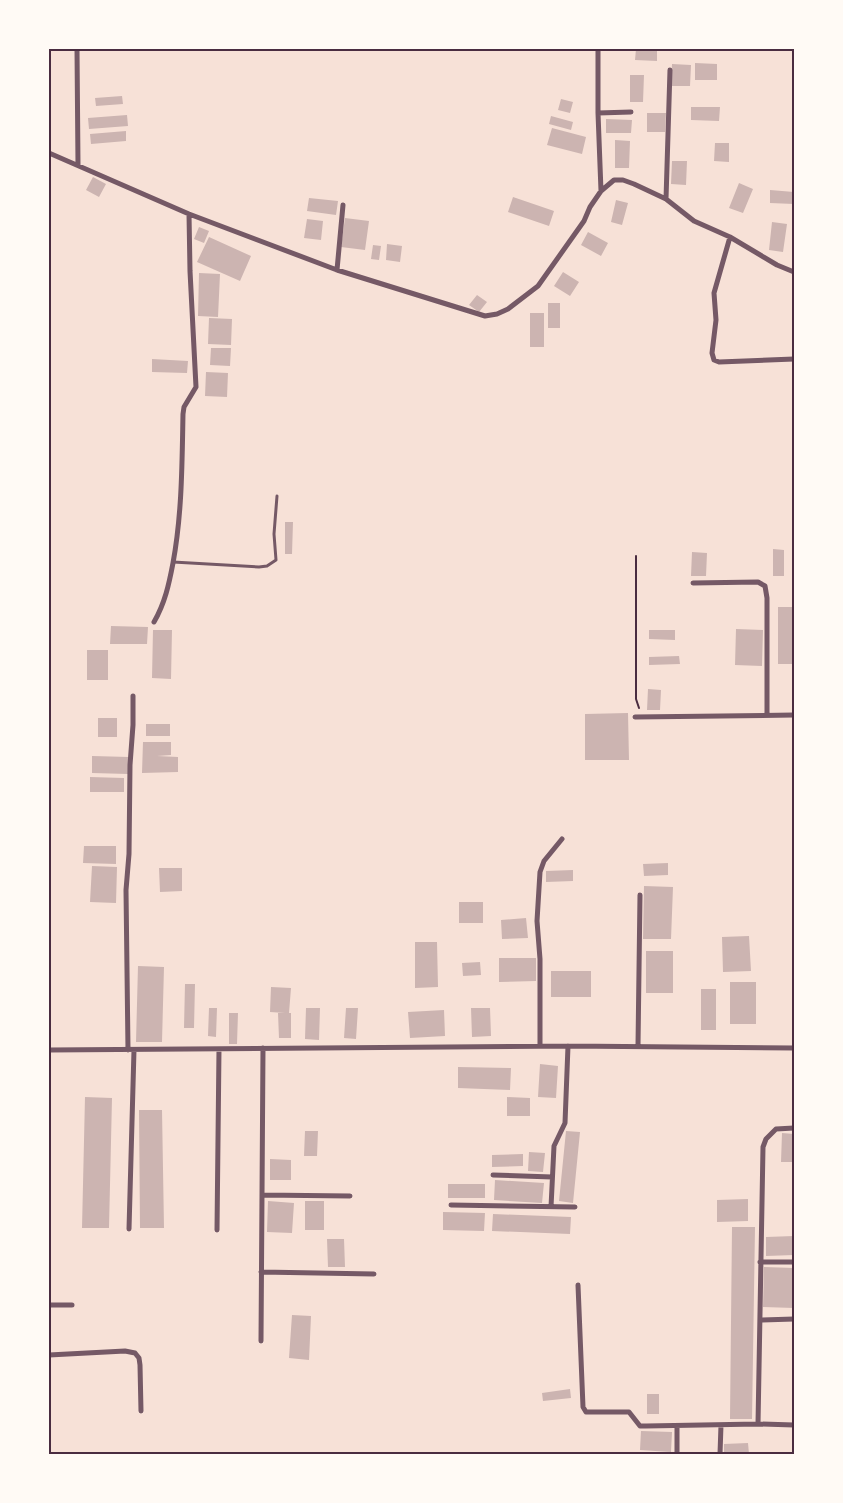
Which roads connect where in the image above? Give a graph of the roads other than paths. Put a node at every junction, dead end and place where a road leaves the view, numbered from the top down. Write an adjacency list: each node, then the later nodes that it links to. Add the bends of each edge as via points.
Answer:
1 (77, 49): 7 (street)
2 (598, 49): 5 (street)
3 (670, 70): 9 (street)
4 (631, 112): 5 (street)
5 (598, 113): 8 (street)
6 (49, 153): 7 (street)
7 (78, 166): 11 (street)
8 (601, 191): 9 (street, via 614,180 623,180); 13 (street, via 538,286 496,314 485,316)
9 (666, 199): 12 (street, via 694,221)
10 (342, 205): 13 (street)
11 (190, 214): 13 (street); 17 (street, via 196,387 183,414 182,500)
12 (730, 237): 14 (street); 15 (street, via 714,293 714,360)
13 (337, 270)
14 (794, 272)
15 (794, 359)
16 (277, 496): 17 (lane, via 276,560 273,564 240,567)
17 (173, 562): 19 (street, via 165,599)
18 (693, 583): 21 (street, via 758,582 765,586)
19 (154, 622)
20 (133, 696): 33 (street, via 126,890)
21 (767, 715): 22 (street); 23 (street)
22 (794, 715)
23 (639, 718)
24 (562, 839): 26 (street, via 544,861 540,872 537,921)
25 (640, 895): 28 (street)
26 (540, 1046): 27 (street); 29 (street)
27 (568, 1046): 28 (street); 36 (street, via 564,1124 554,1146)
28 (638, 1046): 30 (street)
29 (264, 1048): 31 (street); 37 (street)
30 (794, 1048)
31 (219, 1049): 33 (street); 43 (street)
32 (49, 1050): 33 (street)
33 (131, 1050): 42 (street)
34 (794, 1128): 44 (street, via 776,1129 763,1147)
35 (493, 1174): 36 (street)
36 (552, 1177): 40 (street)
37 (262, 1195): 38 (street); 46 (street)
38 (350, 1196)
39 (451, 1205): 40 (street)
40 (551, 1207): 41 (street)
41 (575, 1207)
42 (129, 1229)
43 (217, 1230)
44 (760, 1262): 45 (street); 52 (street)
45 (794, 1262)
46 (262, 1272): 47 (street); 53 (street)
47 (374, 1274)
48 (578, 1286): 59 (street, via 583,1407 586,1412 629,1412 640,1426)
49 (49, 1305): 50 (street)
50 (72, 1305)
51 (794, 1319): 52 (street)
52 (760, 1320): 57 (street)
53 (261, 1341)
54 (49, 1355): 55 (street, via 135,1353 140,1365)
55 (140, 1411)
56 (721, 1424): 57 (street); 59 (street); 61 (street)
57 (758, 1424): 58 (street)
58 (794, 1425)
59 (677, 1426): 60 (street)
60 (677, 1454)
61 (720, 1454)

